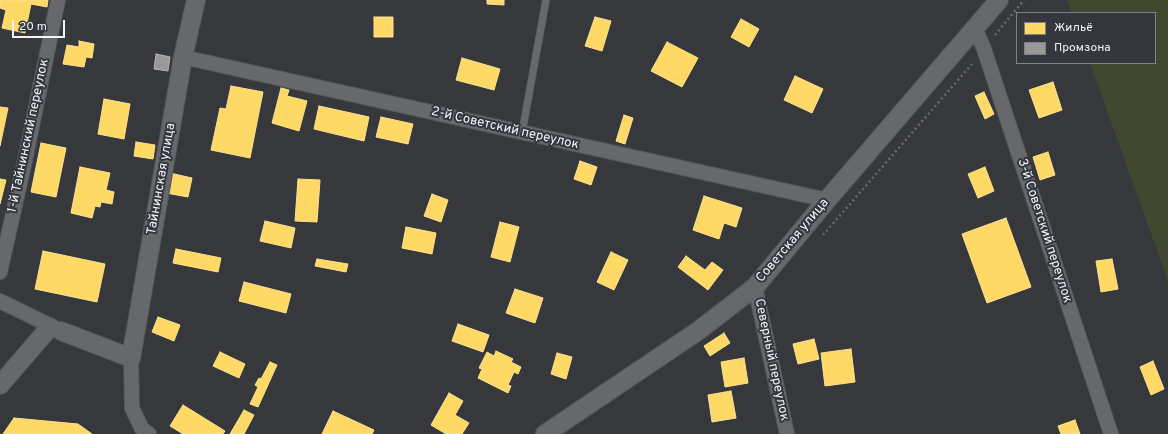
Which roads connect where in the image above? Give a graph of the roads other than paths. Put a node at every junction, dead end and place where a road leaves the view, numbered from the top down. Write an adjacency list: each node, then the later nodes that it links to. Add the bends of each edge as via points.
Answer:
1 (58, 0): 9 (street, 1-й Тайнинский переулок)
2 (196, 0): 6 (street, Тайнинская улица)
3 (546, 0): 7 (lane)
4 (999, 0): 5 (street, Советская улица)
5 (975, 28): 8 (street, Советская улица); 18 (street, 3-й Советский переулок)
6 (183, 57): 7 (street, 2-й Советский переулок); 13 (street, Тайнинская улица)
7 (522, 133): 8 (street, 2-й Советский переулок)
8 (827, 200): 10 (street, Советская улица)
9 (0, 272)
10 (755, 287): 16 (street, Советская улица, via 698,331); 17 (street, Северный переулок)
11 (0, 301): 12 (street)
12 (55, 329): 13 (street); 14 (street)
13 (131, 358): 15 (street, via 132,408 142,429)
14 (0, 385)
15 (149, 434)
16 (545, 434)
17 (787, 434)
18 (1111, 434)

